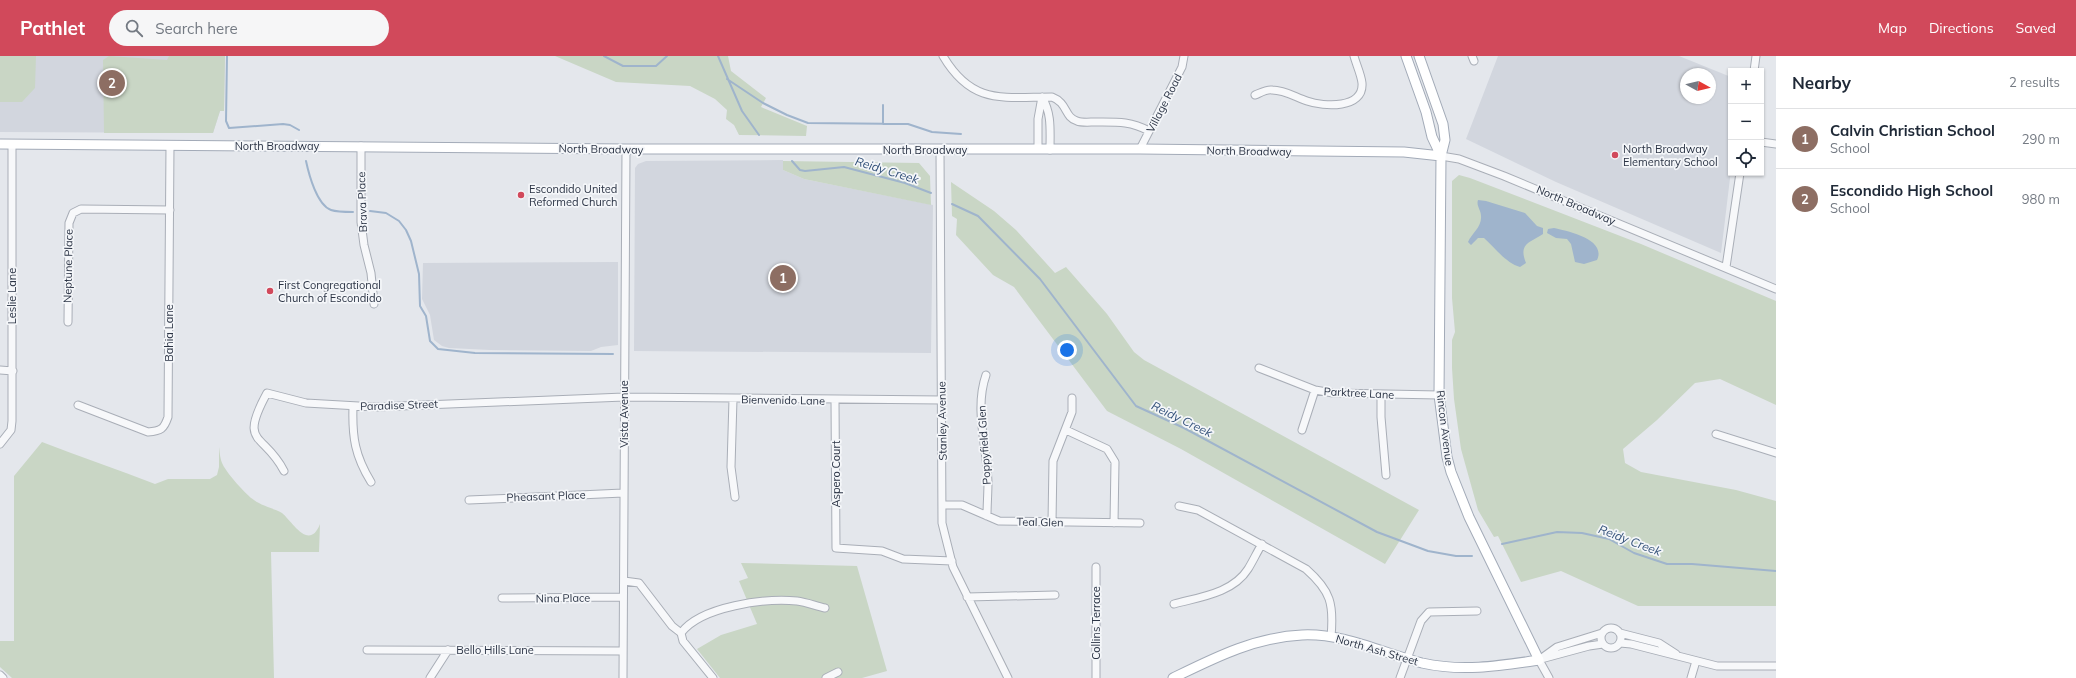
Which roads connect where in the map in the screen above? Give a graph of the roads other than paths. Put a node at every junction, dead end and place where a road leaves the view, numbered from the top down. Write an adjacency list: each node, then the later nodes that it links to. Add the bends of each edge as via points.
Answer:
1 (943, 56): 9 (street, via 962,81 981,93 996,96)
2 (1184, 56): 10 (street, Village Road, via 1182,67)
3 (1354, 56): 8 (street, via 1362,82 1361,90 1356,98 1348,103 1333,105 1309,102 1283,91 1270,89)
4 (1406, 56): 22 (main road)
5 (1419, 56): 22 (main road, via 1443,124 1445,140)
6 (1756, 56): 7 (street)
7 (1754, 68)
8 (1254, 95)
9 (1042, 97): 10 (street, via 1059,100 1064,104 1069,117 1079,122 1129,122); 18 (street, via 1038,119); 21 (street, via 1048,106 1051,120)
10 (1149, 131): 19 (street, Village Road)
11 (1764, 142): 14 (street)
12 (0, 144): 13 (main road, North Broadway)
13 (12, 144): 15 (main road, North Broadway); 31 (street, Leslie Lane)
14 (1776, 144)
15 (170, 145): 16 (main road, North Broadway); 24 (street, Bahia Lane)
16 (361, 146): 17 (main road, North Broadway); 27 (street, Brava Place, via 361,222)
17 (626, 149): 20 (main road, North Broadway); 36 (street, Vista Avenue)
18 (1038, 149): 20 (main road, North Broadway); 21 (main road, North Broadway)
19 (1140, 149): 21 (main road, North Broadway); 22 (main road, North Broadway, via 1404,152)
20 (940, 150): 40 (street, Stanley Avenue)
21 (1050, 150)
22 (1440, 156): 25 (street, North Broadway, via 1459,159 1504,176); 35 (main road, Rincon Avenue)
23 (1740, 176): 25 (street)
24 (170, 210): 28 (street, Neptune Place, via 81,209 73,213 69,223); 41 (street, Bahia Lane, via 168,417 165,427 160,431 148,432)
25 (1726, 267): 26 (street, North Broadway)
26 (1776, 289)
27 (374, 304)
28 (68, 322)
29 (1259, 368): 33 (street, Parktree Lane)
30 (0, 370): 31 (street)
31 (12, 371): 46 (street, Leslie Lane, via 11,430)
32 (986, 375): 56 (street, Poppyfield Glen, via 981,401 988,482)
33 (1315, 390): 34 (street, Parktree Lane); 44 (street)
34 (1381, 394): 35 (street, Parktree Lane); 49 (street, via 1380,417)
35 (1439, 395): 82 (main road, Rincon Avenue, via 1451,472 1469,517)
36 (624, 397): 38 (street, Bienvenido Lane); 42 (street, Paradise Street); 51 (street, Vista Avenue)
37 (1072, 398): 43 (street, via 1072,412)
38 (733, 399): 39 (street, Bienvenido Lane); 52 (street, via 731,467)
39 (835, 400): 40 (street, Bienvenido Lane); 61 (street, Aspero Court, via 836,548 882,551 903,560)
40 (942, 400): 54 (street, Stanley Avenue)
41 (78, 405)
42 (353, 407): 48 (street, Paradise Street, via 306,403 266,393 256,415 254,430 257,440 277,458); 50 (street, via 352,429 355,446 361,466)
43 (1066, 430): 57 (street, via 1053,461); 58 (street, via 1107,449 1112,455 1115,462)
44 (1302, 430)
45 (1716, 434): 47 (street)
46 (0, 444)
47 (1776, 453)
48 (284, 471)
49 (1386, 475)
50 (371, 482)
51 (623, 493): 53 (street, Pheasant Place); 63 (street, Vista Avenue)
52 (735, 497)
53 (469, 500)
54 (942, 505): 56 (street, Teal Glen, via 962,505); 61 (street, Stanley Avenue, via 942,523)
55 (1179, 506): 60 (street, via 1198,510)
56 (987, 516): 57 (street, Teal Glen, via 998,521)
57 (1052, 522): 58 (street, Teal Glen)
58 (1114, 522): 59 (street, Teal Glen)
59 (1140, 523)
60 (1262, 544): 68 (street, via 1248,570 1227,588); 74 (street, via 1306,569 1321,582 1330,600)
61 (952, 561): 66 (street, Stanley Avenue)
62 (1096, 567): 93 (street, Collins Terrace)
63 (624, 581): 65 (street, Vista Avenue); 71 (street, via 639,583 672,626)
64 (1055, 595): 66 (street)
65 (623, 597): 67 (street, Nina Place); 79 (street, Vista Avenue)
66 (967, 597): 92 (street, Stanley Avenue)
67 (502, 598)
68 (1174, 604)
69 (825, 608): 71 (street, via 798,601 745,602 712,613 689,625)
70 (1477, 612): 81 (street, via 1429,612 1421,621)
71 (681, 633): 90 (street, via 683,641)
72 (1602, 633): 73 (street, via 1607,628 1613,628); 76 (street); 82 (street, via 1557,647)
73 (1620, 633): 75 (street); 80 (street, via 1659,643)
74 (1331, 637): 81 (main road, North Ash Street); 94 (main road, North Ash Street, via 1297,636 1258,642 1227,652)
75 (1620, 643): 76 (street, via 1612,648); 80 (street)
76 (1603, 644): 82 (street)
77 (367, 650): 78 (street, Bello Hills Lane)
78 (448, 650): 79 (street, Bello Hills Lane); 88 (street)
79 (623, 651): 89 (street, Vista Avenue)
80 (1678, 655): 83 (street)
81 (1408, 658): 82 (main road, North Ash Street, via 1454,669 1488,668); 95 (street)
82 (1539, 660): 96 (street, Rincon Avenue)
83 (1696, 661): 84 (street, via 1717,666); 97 (street)
84 (1776, 666)
85 (838, 672): 91 (street)
86 (0, 675): 87 (street)
87 (3, 678)
88 (430, 678)
89 (624, 678)
90 (713, 678)
91 (826, 678)
92 (1008, 678)
93 (1096, 678)
94 (1173, 678)
95 (1400, 678)
96 (1548, 678)
97 (1691, 678)

